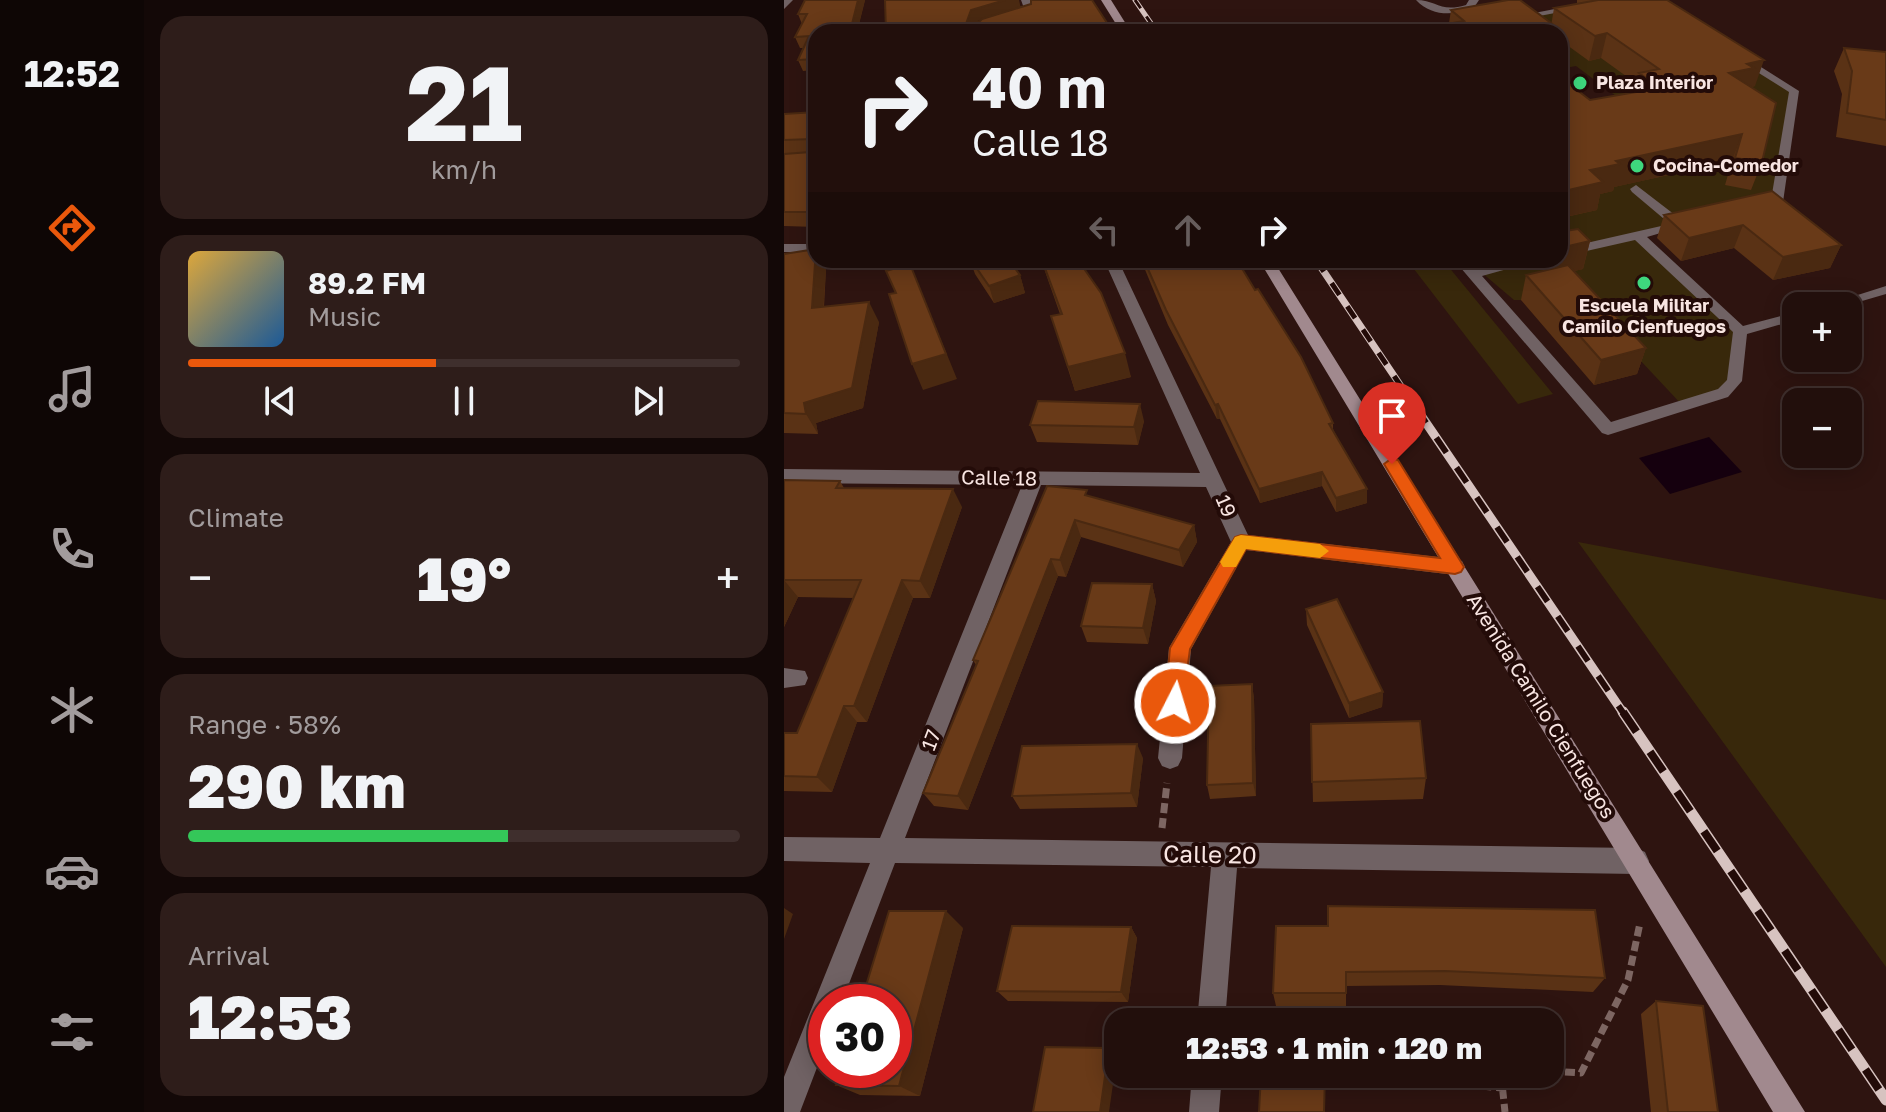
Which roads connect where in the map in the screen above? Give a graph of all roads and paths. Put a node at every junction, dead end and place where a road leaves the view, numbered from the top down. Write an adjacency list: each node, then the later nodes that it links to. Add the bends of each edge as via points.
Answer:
1 (788, 0): 7 (street)
2 (1026, 0): 9 (lane, via 1030,12)
3 (1106, 0): 10 (street)
4 (1421, 0): 5 (lane, via 1444,16 1470,7)
5 (1474, 0)
6 (1617, 0): 8 (lane)
7 (784, 6)
8 (1504, 19)
9 (985, 24)
10 (1121, 24)
11 (1729, 50): 13 (lane, via 1794,91 1777,202)
12 (1636, 189): 15 (lane)
13 (1754, 208)
14 (1694, 222): 15 (lane)
15 (1679, 225): 16 (lane)
16 (1637, 235): 19 (lane); 28 (lane)
17 (784, 248): 18 (street)
18 (808, 248)
19 (1568, 251)
20 (1115, 268): 31 (street, 19)
21 (1271, 268): 33 (street, Avenida Camilo Cienfuegos)
22 (1468, 268): 24 (lane)
23 (1498, 268): 24 (lane)
24 (1473, 274): 28 (lane, via 1608,429 1723,393 1734,381)
25 (1886, 290): 26 (lane)
26 (1862, 297)
27 (1782, 320): 28 (lane)
28 (1740, 331)
29 (784, 476): 30 (street, Calle 18)
30 (1034, 478): 31 (street, Calle 18); 36 (street, 17)
31 (1215, 480): 32 (street, 19)
32 (1241, 542): 33 (street); 34 (street, 19, via 1180,648)
33 (1455, 567): 39 (street, Avenida Camilo Cienfuegos)
34 (1170, 758): 37 (path)
35 (784, 849): 36 (street, Calle 20)
36 (888, 850): 37 (street, Calle 20); 41 (street, 17)
37 (1159, 854): 38 (street, Calle 20)
38 (1225, 855): 39 (street, Calle 20); 42 (street)
39 (1636, 861): 40 (street, Avenida Camilo Cienfuegos)
40 (1650, 883): 44 (path, via 1628,980 1581,1073); 50 (street, Avenida Camilo Cienfuegos)
41 (835, 984)
42 (1212, 1008)
43 (808, 1052): 47 (street)
44 (1564, 1072)
45 (1206, 1088): 48 (street)
46 (1502, 1088): 49 (path)
47 (785, 1109)
48 (1204, 1112)
49 (1505, 1112)
50 (1790, 1112)

